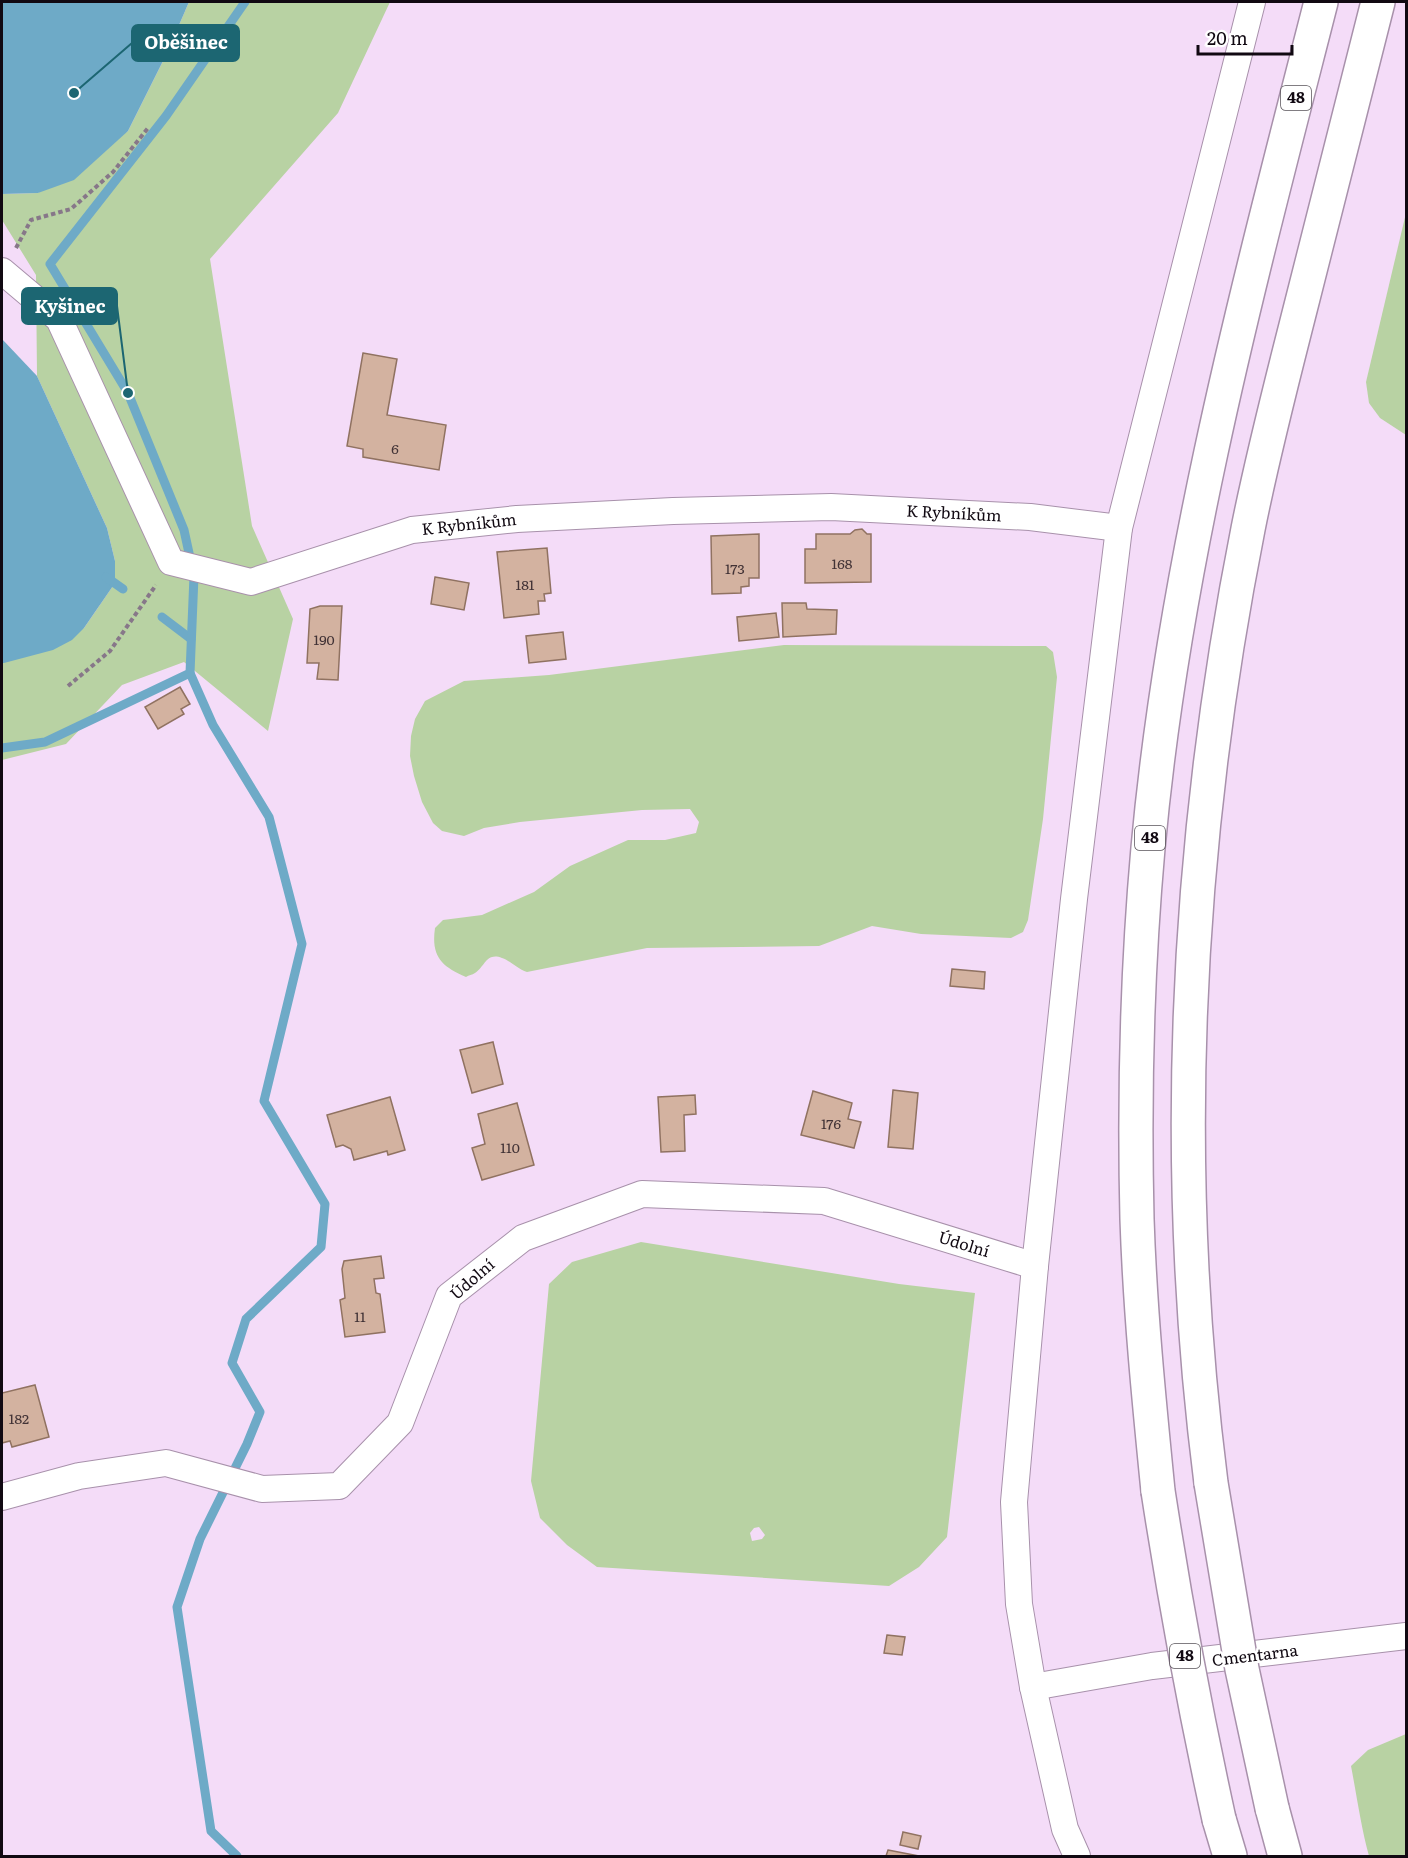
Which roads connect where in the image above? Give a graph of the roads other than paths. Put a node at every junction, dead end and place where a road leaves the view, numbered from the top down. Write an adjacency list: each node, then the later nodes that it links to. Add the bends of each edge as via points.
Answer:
1 (1252, 2): 5 (street)
2 (1321, 2): 11 (highway, 48, bridge, via 1215,434 1185,584 1149,845 1137,1009 1142,1316 1158,1491 1186,1659)
3 (1378, 2): 12 (highway, bridge, via 1248,530 1214,730 1193,936 1187,1107 1191,1259 1202,1408 1242,1669)
4 (2, 272): 5 (street, K Rybníkům, via 59,320 172,562 251,582 412,530 528,518 831,507 1030,517)
5 (1119, 528): 6 (street)
6 (1035, 1266): 7 (street, Údolní, via 824,1201 642,1194 523,1238 449,1296 400,1423 339,1486 262,1489 166,1463 79,1476); 9 (street, via 1014,1502 1019,1604)
7 (2, 1497)
8 (1407, 1636): 9 (street, Cmentarna, via 1152,1666)
9 (1033, 1687): 10 (street, via 1065,1829)
10 (1077, 1857)
11 (1230, 1857)
12 (1285, 1857)

